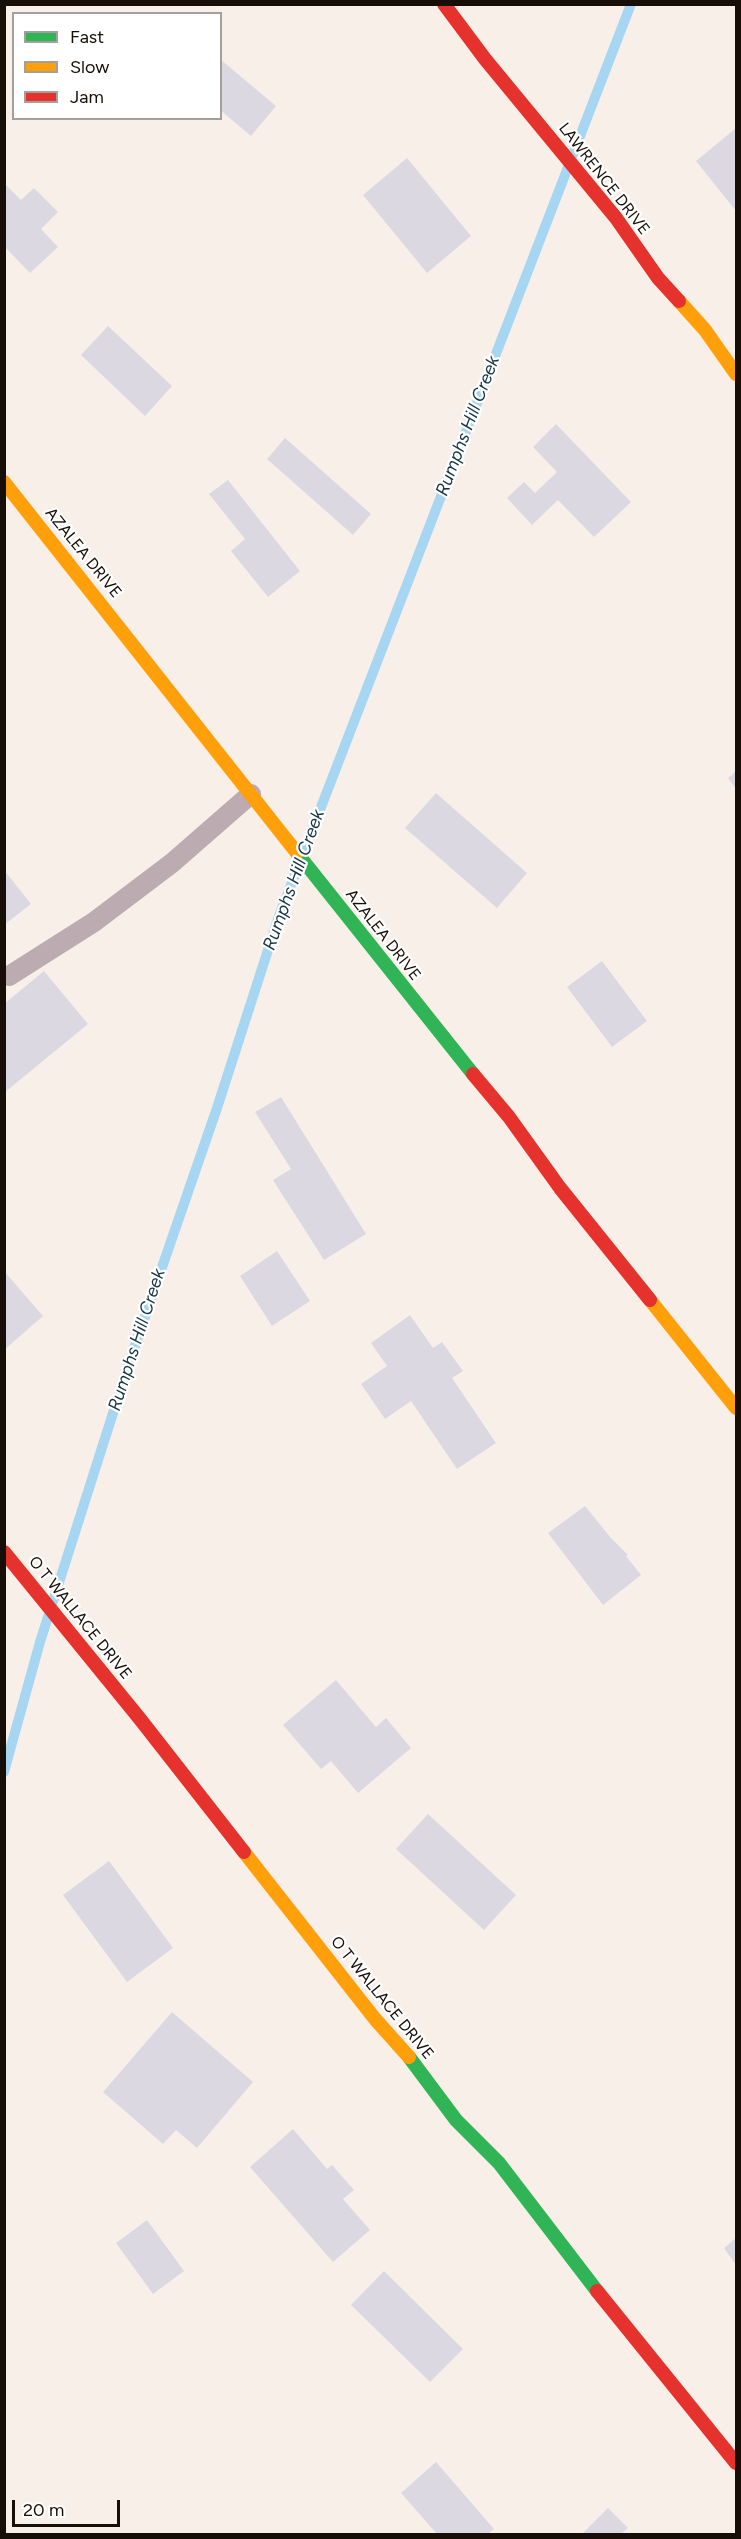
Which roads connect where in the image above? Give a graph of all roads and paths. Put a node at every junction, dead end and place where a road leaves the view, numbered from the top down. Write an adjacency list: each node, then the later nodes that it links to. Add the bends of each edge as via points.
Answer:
1 (444, 4): 2 (street, LAWRENCE DRIVE)
2 (736, 374)
3 (4, 482): 4 (street, AZALEA DRIVE)
4 (251, 794): 5 (lane, via 172,863 94,922); 6 (street, AZALEA DRIVE)
5 (9, 976)
6 (736, 1408)
7 (4, 1552): 8 (street, O T WALLACE DRIVE, via 375,2019 417,2066 456,2120 500,2163 579,2269)
8 (736, 2463)

